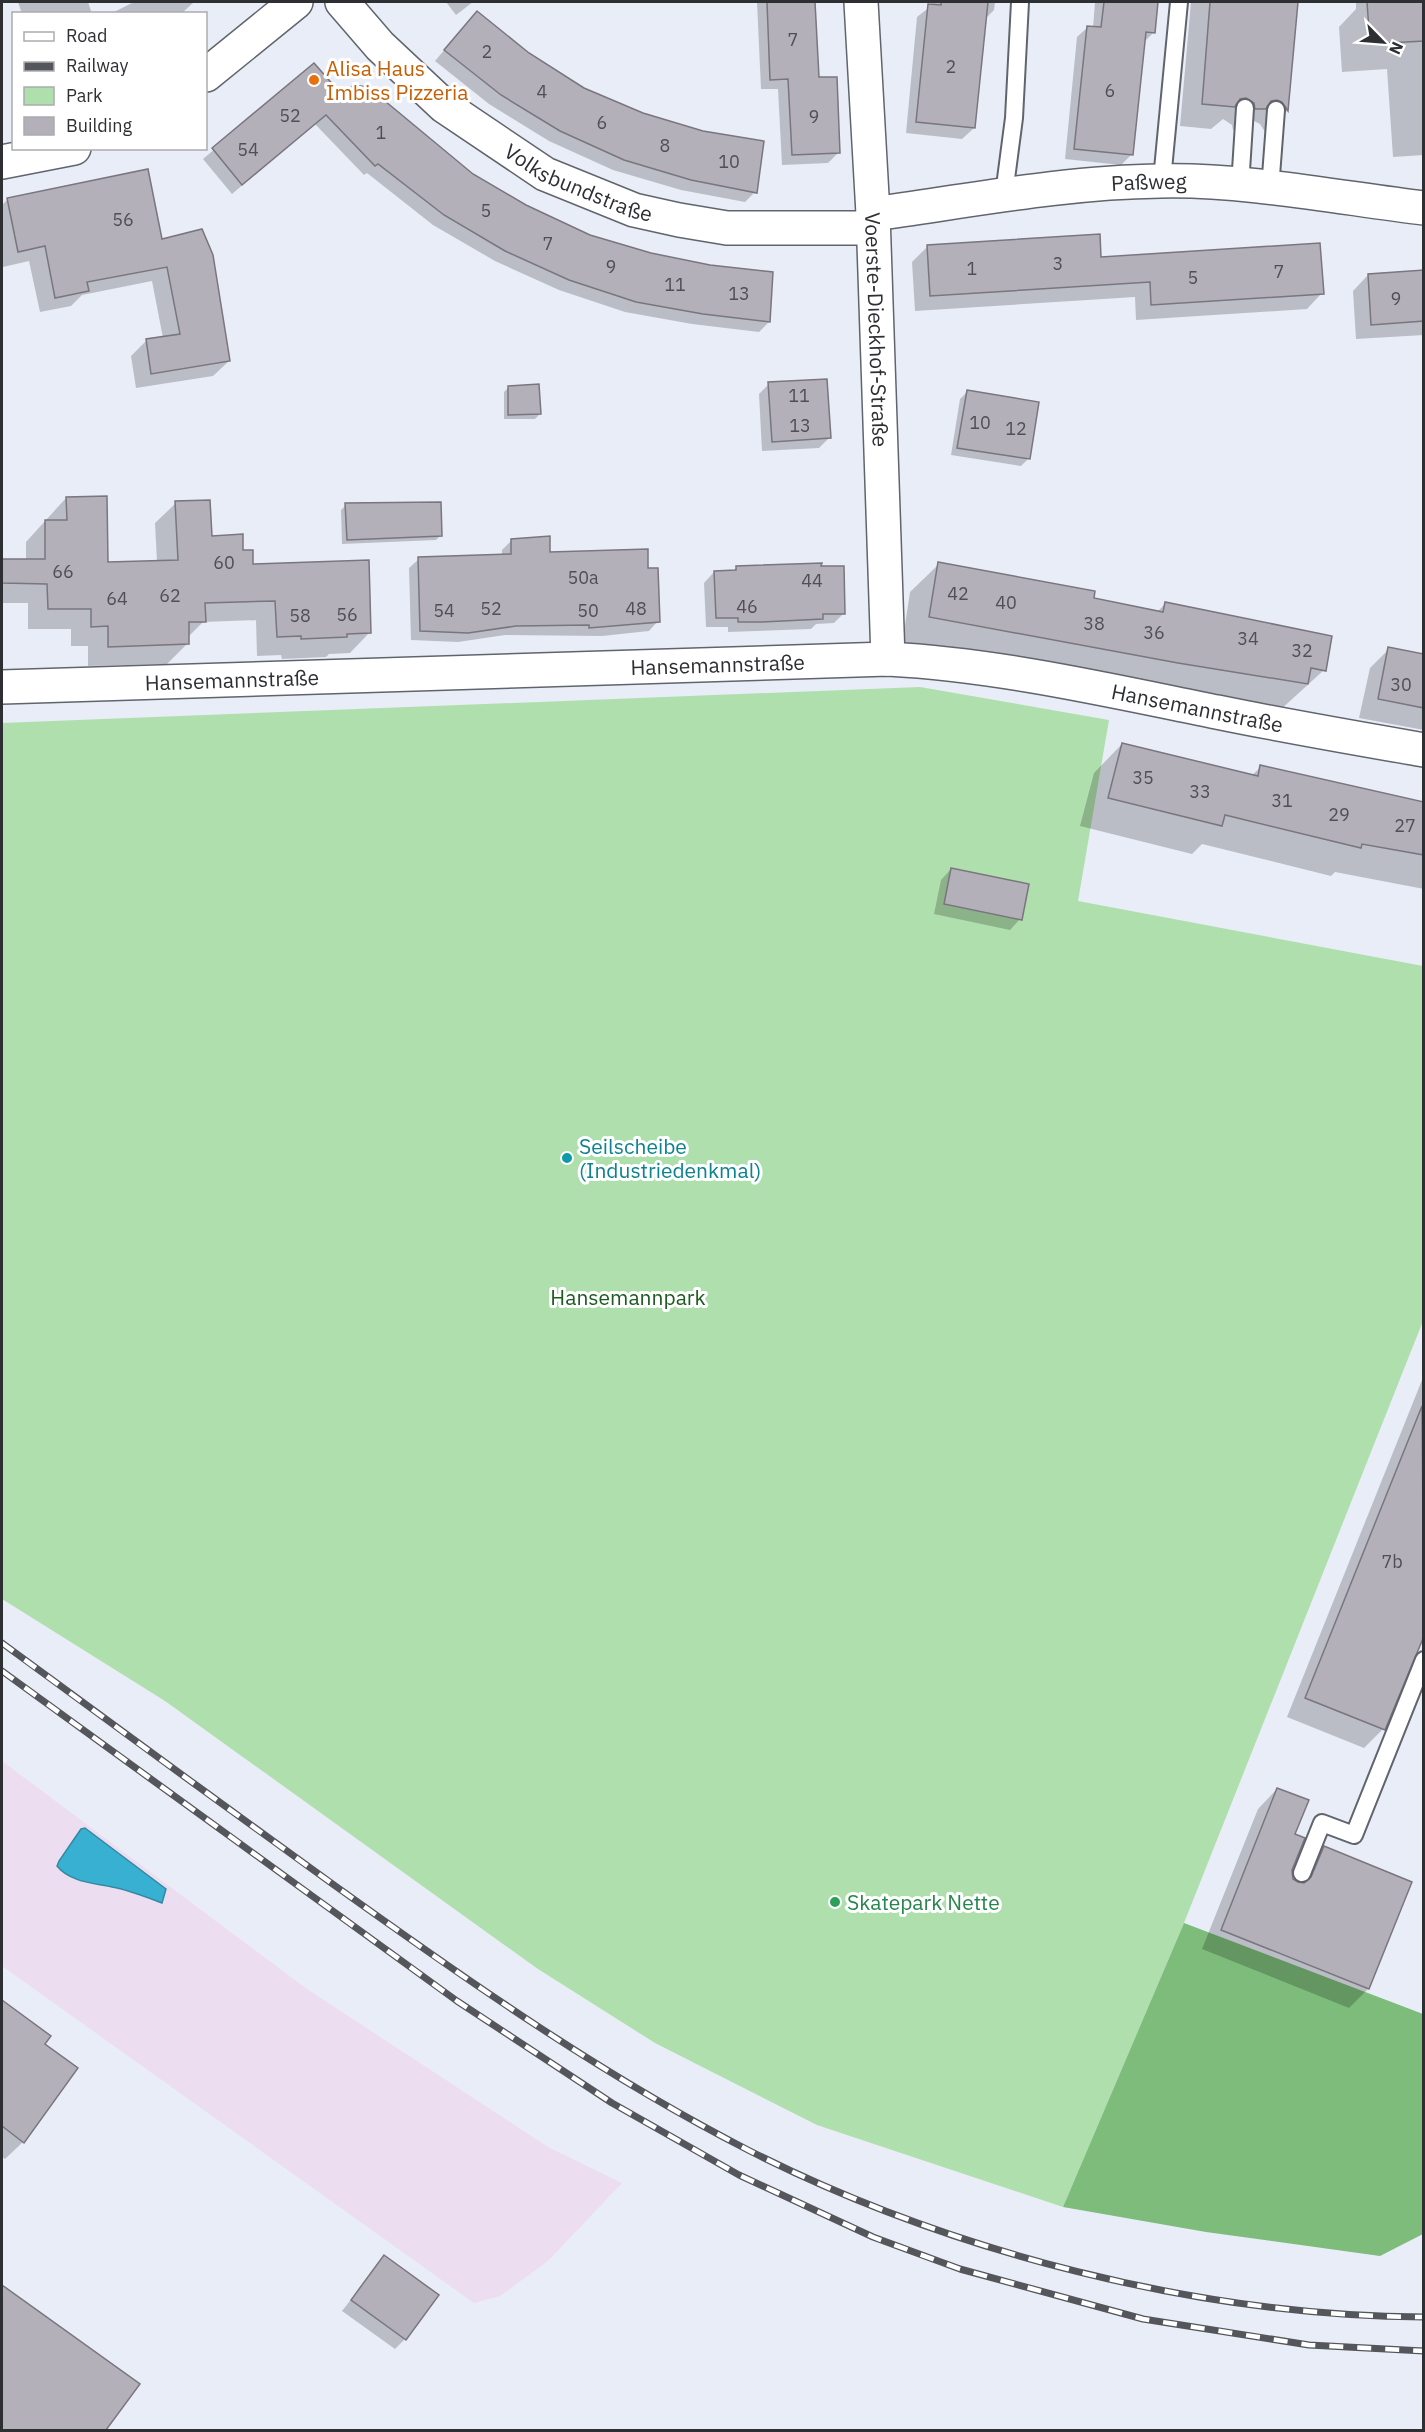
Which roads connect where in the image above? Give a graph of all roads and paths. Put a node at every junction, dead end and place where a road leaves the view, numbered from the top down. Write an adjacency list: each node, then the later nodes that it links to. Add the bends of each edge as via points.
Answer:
1 (296, 2): 6 (street)
2 (342, 2): 15 (street, Volksbundstraße, via 380,46 444,106 545,174 634,210 727,228)
3 (861, 2): 15 (street, Voerste-Dieckhof-Straße)
4 (1020, 2): 13 (lane, via 1014,118)
5 (1179, 2): 11 (lane)
6 (207, 74)
7 (1245, 108): 12 (lane)
8 (1276, 110): 12 (lane)
9 (64, 150): 10 (street)
10 (2, 162)
11 (1162, 180): 12 (street, Paßweg); 13 (street, Paßweg)
12 (1255, 187): 14 (street, Paßweg)
13 (1004, 194): 15 (street, Paßweg)
14 (1424, 208)
15 (872, 221): 16 (street, Voerste-Dieckhof-Straße)
16 (888, 659): 17 (street, Hansemannstraße); 18 (street, Hansemannstraße, via 943,662 1079,684)
17 (2, 687)
18 (1424, 750)
19 (1424, 1660): 20 (lane, via 1354,1835 1322,1823)
20 (1302, 1873)

